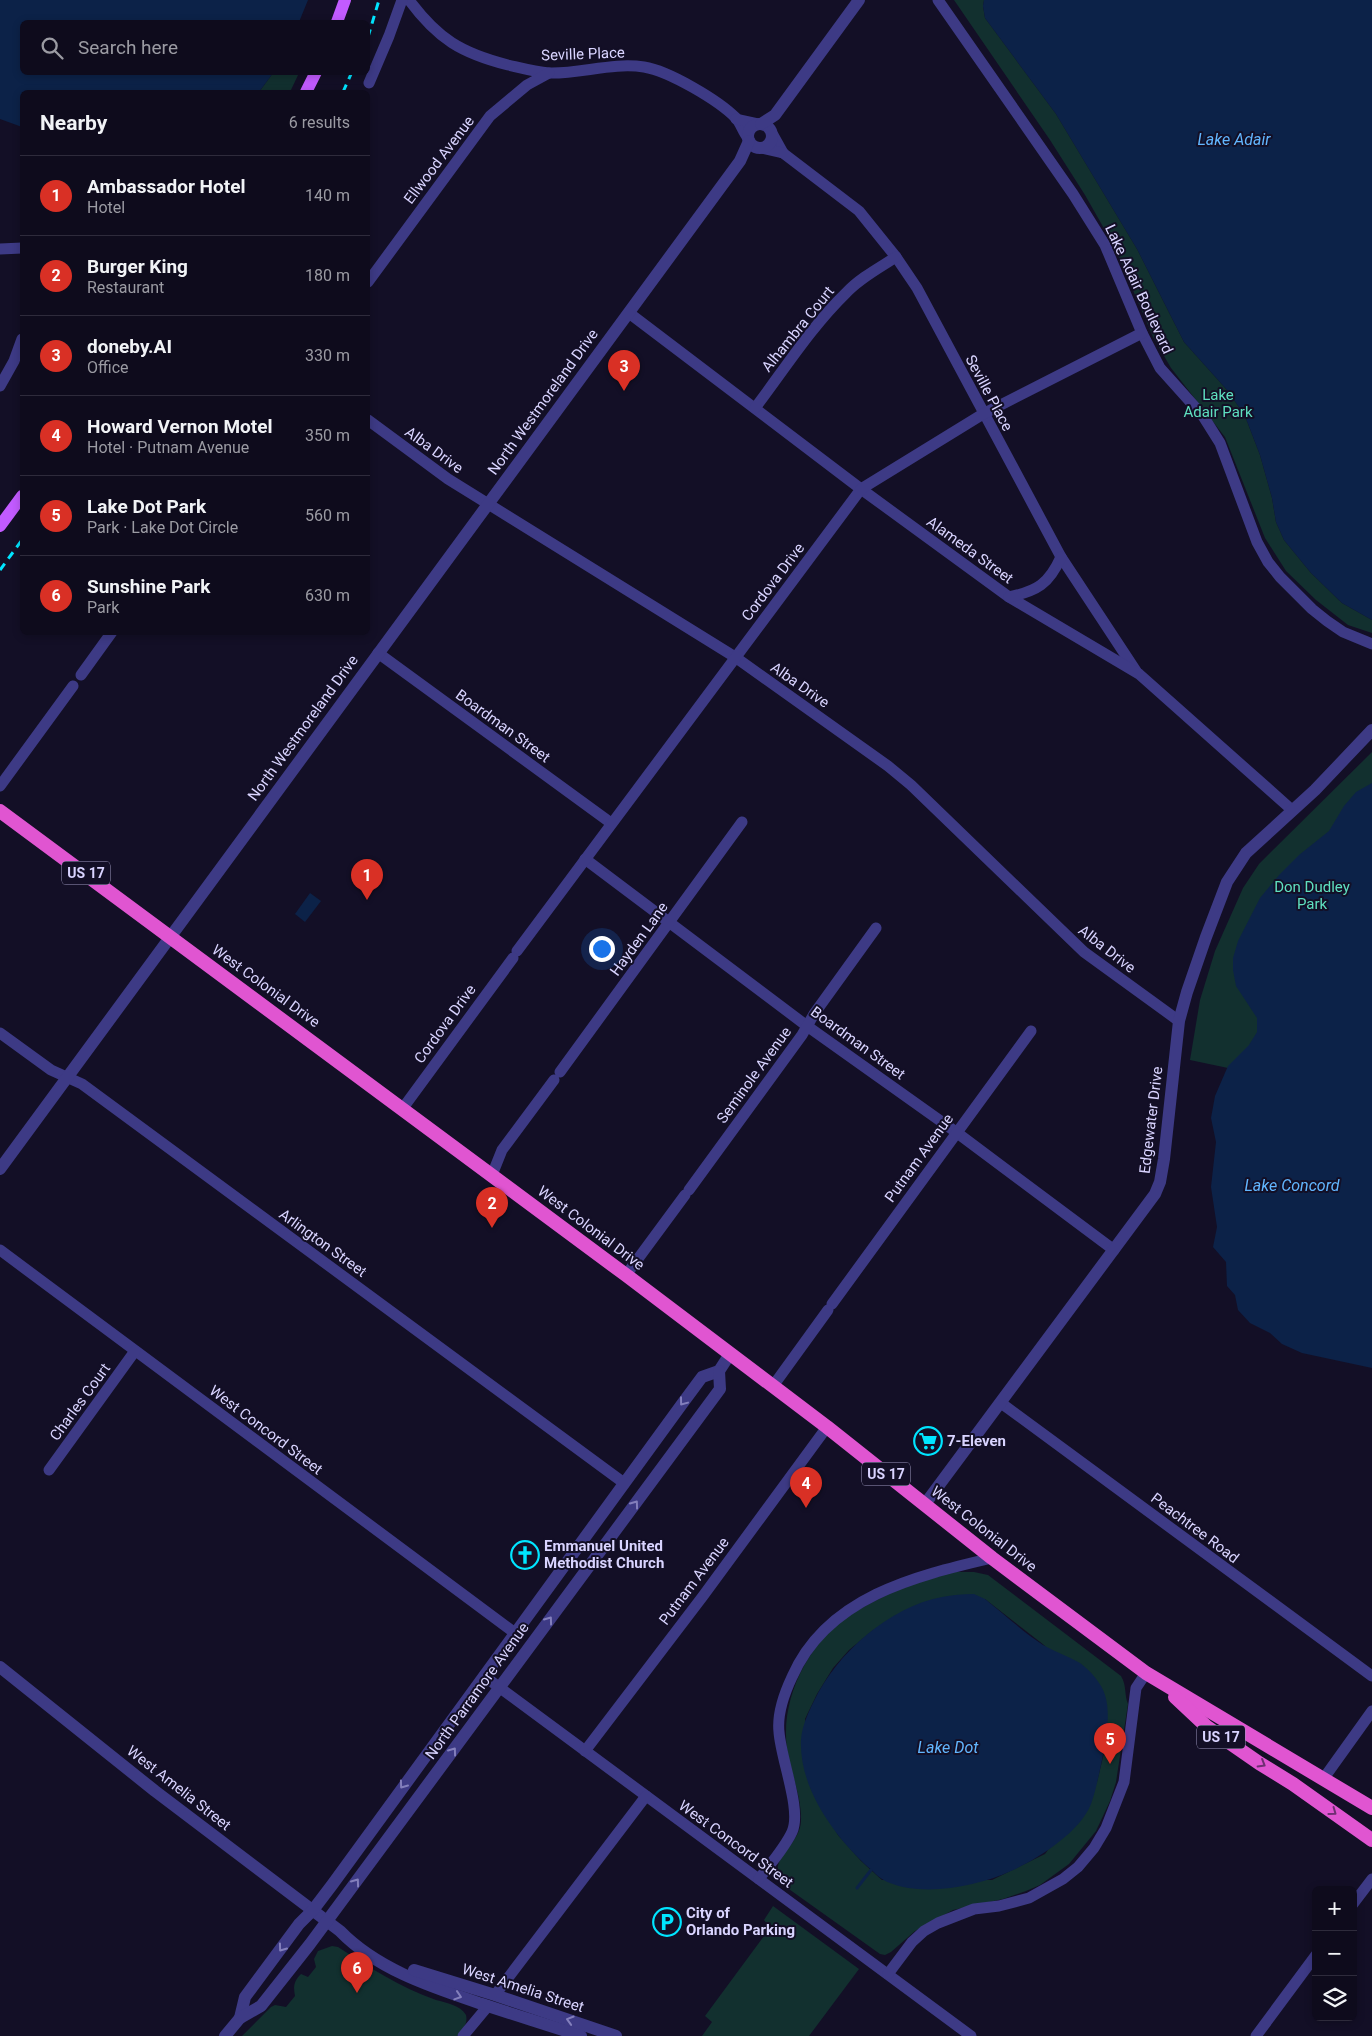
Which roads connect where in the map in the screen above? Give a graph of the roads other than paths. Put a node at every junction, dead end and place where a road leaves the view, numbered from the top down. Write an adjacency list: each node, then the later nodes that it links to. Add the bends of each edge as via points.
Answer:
1 (345, 0): 6 (main road)
2 (402, 0): 9 (street)
3 (409, 0): 7 (street, Seville Place, via 424,20 447,40 477,57)
4 (859, 0): 12 (street)
5 (938, 0): 20 (street, Lake Adair Boulevard, via 1105,245)
6 (338, 20)
7 (549, 73): 11 (street, Seville Place, via 644,67 698,89); 18 (street, Ellwood Avenue, via 527,85 490,116)
8 (314, 75): 10 (main road)
9 (369, 83)
10 (307, 90)
11 (736, 119): 12 (street, Seville Place); 13 (street, Seville Place)
12 (766, 128): 13 (street, via 749,130); 13 (street, via 768,146); 14 (street, Seville Place)
13 (754, 144): 14 (street, Seville Place); 19 (street, North Westmoreland Drive)
14 (783, 153): 17 (street, Seville Place, via 859,211)
15 (20, 248): 16 (street)
16 (0, 249)
17 (896, 257): 23 (street, Alhambra Court, via 847,292 822,318); 24 (street, Seville Place, via 917,288)
18 (370, 279)
19 (629, 313): 23 (street, Alameda Street); 28 (street, North Westmoreland Drive)
20 (1142, 332): 24 (street, Cordova Drive); 33 (street, Lake Adair Boulevard, via 1160,368 1203,416 1220,442 1257,542 1268,562 1286,584 1326,621)
21 (20, 344): 22 (street)
22 (0, 386)
23 (755, 408): 26 (street, Alameda Street)
24 (983, 414): 26 (street, Cordova Drive); 30 (street, Seville Place)
25 (370, 421): 28 (street, Alba Drive)
26 (860, 489): 31 (street, Alameda Street); 35 (street, Cordova Drive)
27 (20, 499): 29 (main road)
28 (488, 504): 34 (street, North Westmoreland Drive); 35 (street, Alba Drive)
29 (0, 526)
30 (1060, 557): 31 (street, via 1055,572 1043,585 1030,593); 36 (street, Seville Place)
31 (1009, 597): 36 (street, Alameda Street)
32 (110, 635): 37 (street)
33 (1372, 644)
34 (378, 653): 44 (street, Boardman Street); 48 (street, North Westmoreland Drive)
35 (736, 657): 44 (street, Cordova Drive); 49 (street, Alba Drive, via 888,766 1084,952)
36 (1139, 674): 41 (street, Alameda Street)
37 (81, 675)
38 (73, 686): 40 (street)
39 (1372, 730): 41 (street, Edgewater Drive, via 1332,774)
40 (0, 786)
41 (1292, 810): 49 (street, Edgewater Drive, via 1246,854 1227,882)
42 (0, 811): 48 (highway, West Colonial Drive / US 17)
43 (742, 822): 46 (street, Hayden Lane)
44 (611, 823): 45 (street, Cordova Drive)
45 (585, 859): 46 (street, Boardman Street); 54 (street, Cordova Drive)
46 (670, 923): 50 (street, Boardman Street); 57 (street, Hayden Lane, via 502,1150)
47 (876, 928): 50 (street, Seminole Avenue)
48 (171, 936): 53 (street, North Westmoreland Drive); 54 (highway, West Colonial Drive / US 17)
49 (1179, 1021): 59 (street, Edgewater Drive, via 1160,1182 1152,1199)
50 (807, 1026): 55 (street, Boardman Street); 60 (street, Seminole Avenue)
51 (1030, 1031): 55 (street, Putnam Avenue)
52 (0, 1033): 53 (street, Arlington Street, via 51,1070)
53 (67, 1077): 56 (street, North Westmoreland Drive); 68 (street, Arlington Street, via 82,1084)
54 (403, 1108): 57 (highway, West Colonial Drive / US 17)
55 (956, 1132): 59 (street, Boardman Street); 64 (street, Putnam Avenue)
56 (0, 1169)
57 (492, 1175): 60 (highway, West Colonial Drive / US 17)
58 (0, 1250): 61 (street, West Concord Street)
59 (1114, 1250): 65 (street, Edgewater Drive)
60 (626, 1275): 62 (highway, West Colonial Drive / US 17)
61 (135, 1351): 67 (street, Charles Court); 71 (street, West Concord Street)
62 (730, 1354): 63 (street, North Parramore Avenue); 64 (highway, West Colonial Drive / US 17)
63 (719, 1371): 68 (street, North Parramore Avenue, one-way to 68, via 702,1377); 76 (street, North Parramore Avenue, one-way to 63, via 720,1389)
64 (773, 1386): 66 (highway, West Colonial Drive / US 17)
65 (1001, 1403): 69 (street, Edgewater Drive); 75 (street, Peachtree Road)
66 (827, 1427): 69 (highway, West Colonial Drive / US 17); 78 (street, Putnam Avenue)
67 (49, 1470)
68 (624, 1483): 71 (street, North Parramore Avenue)
69 (925, 1504): 70 (highway, West Colonial Drive / US 17)
70 (992, 1558): 74 (highway, West Colonial Drive / US 17); 83 (street, via 929,1573 883,1590 839,1617 808,1650 786,1691 778,1730 796,1820 788,1840)
71 (515, 1633): 73 (street, North Parramore Avenue)
72 (0, 1667): 86 (street, West Amelia Street, via 155,1791)
73 (484, 1676): 76 (street, West Concord Street); 86 (street, North Parramore Avenue, one-way to 86)
74 (1151, 1676): 79 (highway, West Colonial Drive / US 17); 82 (highway, West Colonial Drive / US 17, one-way to 82, via 1207,1727); 89 (street, via 1136,1688 1124,1782 1106,1828 1078,1867 1029,1898 974,1909 938,1923 912,1942)
75 (1372, 1676)
76 (500, 1688): 78 (street, West Concord Street); 87 (street, North Parramore Avenue, one-way to 76)
77 (1372, 1711): 79 (street)
78 (585, 1751): 80 (street, West Concord Street)
79 (1324, 1778): 81 (highway, West Colonial Drive / US 17)
80 (646, 1796): 83 (street, West Concord Street); 90 (street)
81 (1372, 1808)
82 (1372, 1840)
83 (759, 1879): 89 (street, West Concord Street)
84 (1372, 1879): 85 (street)
85 (1357, 1899)
86 (313, 1910): 87 (street, West Amelia Street); 91 (street, North Parramore Avenue, one-way to 91, via 245,1997)
87 (327, 1921): 90 (street, West Amelia Street, via 422,1974); 91 (street, North Parramore Avenue, via 261,2006)
88 (1312, 1960): 97 (street)
89 (888, 1974): 92 (street, West Concord Street)
90 (491, 2000): 94 (street); 95 (street, West Amelia Street); 96 (street, West Amelia Street, one-way to 90)
91 (240, 2018): 93 (street, North Parramore Avenue)
92 (967, 2035)
93 (225, 2036)
94 (463, 2036)
95 (581, 2036)
96 (616, 2036)
97 (1256, 2036)

